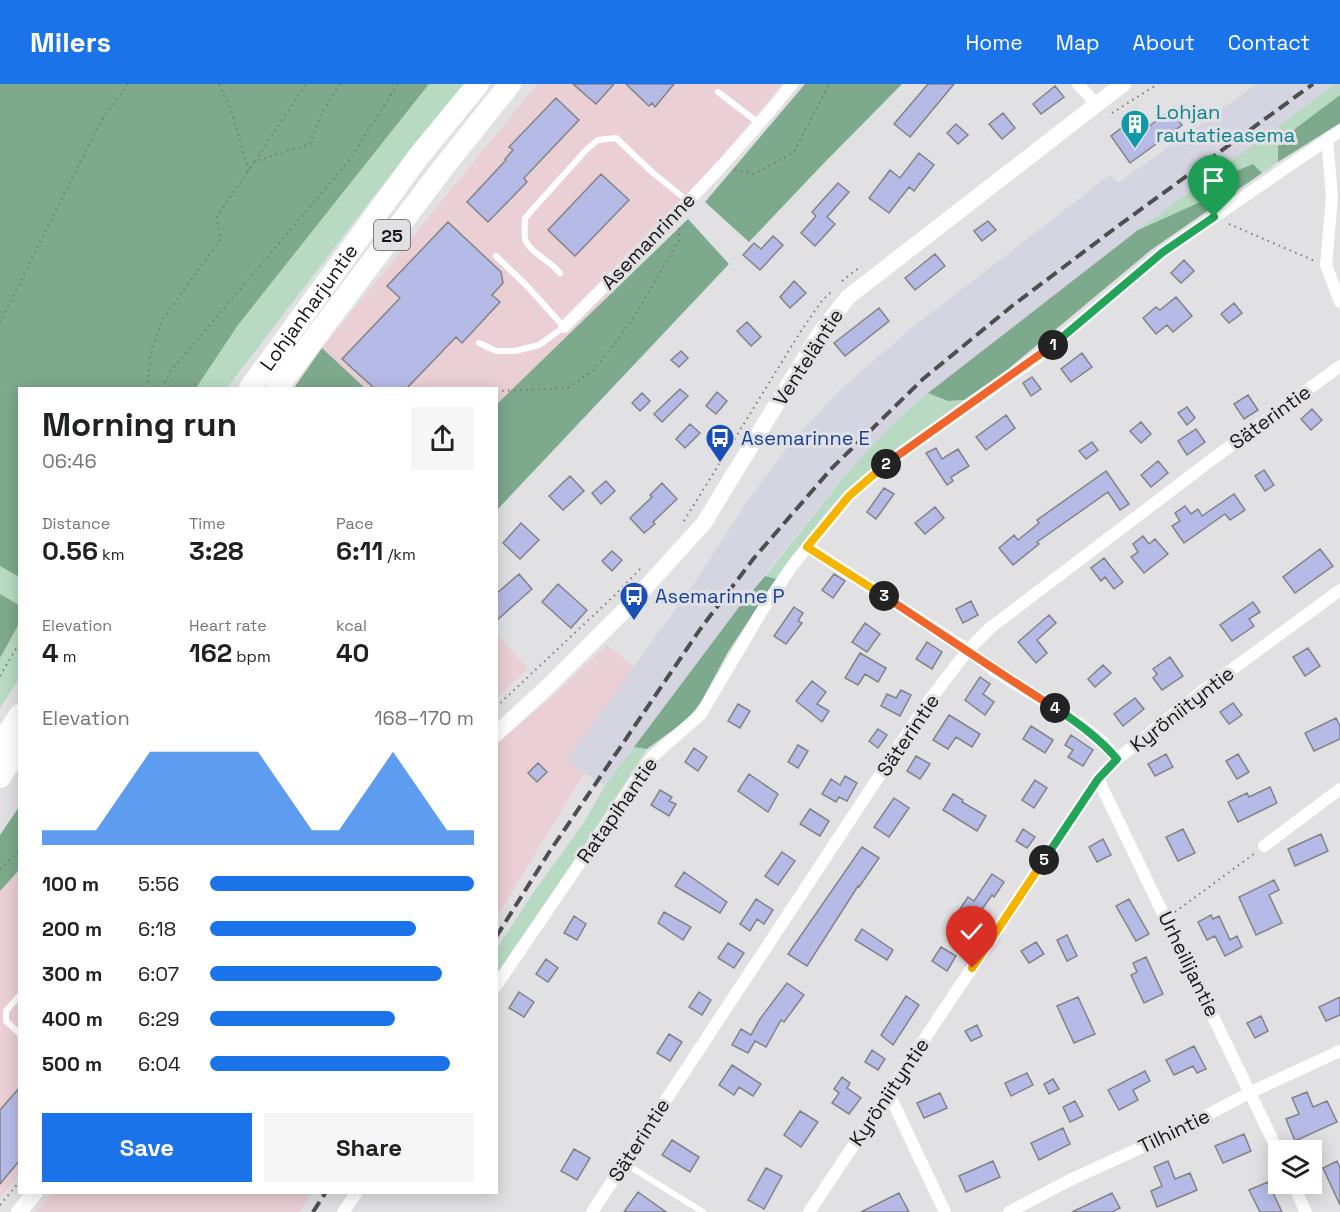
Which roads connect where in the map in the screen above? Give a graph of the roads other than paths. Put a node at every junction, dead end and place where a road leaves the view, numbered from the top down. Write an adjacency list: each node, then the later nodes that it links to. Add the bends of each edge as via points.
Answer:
1 (478, 84): 18 (highway, Lohjanharjuntie / 25, via 418,157)
2 (510, 84): 19 (highway, Lohjanharjuntie / 25)
3 (792, 84): 8 (street, Asemanrinne)
4 (1078, 84): 7 (street)
5 (1123, 84): 7 (street, Venteläntie)
6 (718, 92): 8 (lane)
7 (1097, 105): 24 (street, Venteläntie, via 848,297 820,333 704,523 627,608)
8 (760, 124): 11 (street, Asemanrinne)
9 (1340, 131): 10 (street, Ratapihantie)
10 (1327, 139): 14 (street, via 1332,197 1326,266); 20 (street, Ratapihantie, via 1163,252 1038,357 898,455 849,496)
11 (684, 205): 13 (lane, via 616,138 598,140 525,218 529,247); 15 (street, Asemanrinne)
12 (496, 256): 15 (lane)
13 (560, 273)
14 (1340, 303)
15 (564, 327): 16 (lane, Asemanrinne, via 539,345 515,351 496,351)
16 (479, 343)
17 (1340, 366): 22 (street, Säterintie, via 990,628)
18 (250, 387)
19 (278, 387)
20 (807, 547): 22 (street); 32 (street, Ratapihantie, via 763,609 701,714 652,757)
21 (1340, 590): 27 (street, Kyröniityntie)
22 (968, 650): 27 (street, via 1079,723); 39 (street, Säterintie, via 928,702)
23 (18, 718): 25 (highway)
24 (498, 732)
25 (0, 745)
26 (18, 749): 28 (highway)
27 (1117, 759): 29 (street, Kyröniityntie)
28 (0, 777)
29 (1098, 779): 36 (street, Urheilijantie); 37 (street, Kyröniityntie)
30 (1340, 789): 31 (street)
31 (1264, 846)
32 (498, 983)
33 (18, 997): 34 (lane, via 6,1011 6,1021)
34 (18, 1032)
35 (1340, 1051): 36 (street, Tilhintie)
36 (1251, 1092): 38 (street, Urheilijantie); 49 (street, Tilhintie)
37 (889, 1094): 47 (street, Kyröniityntie); 48 (street)
38 (1273, 1140)
39 (624, 1163): 45 (street, Säterintie); 46 (lane)
40 (33, 1194): 43 (street)
41 (356, 1194): 44 (street)
42 (1298, 1194): 50 (street)
43 (19, 1212)
44 (343, 1212)
45 (591, 1212)
46 (703, 1212)
47 (809, 1212)
48 (945, 1212)
49 (1009, 1212)
50 (1306, 1212)

